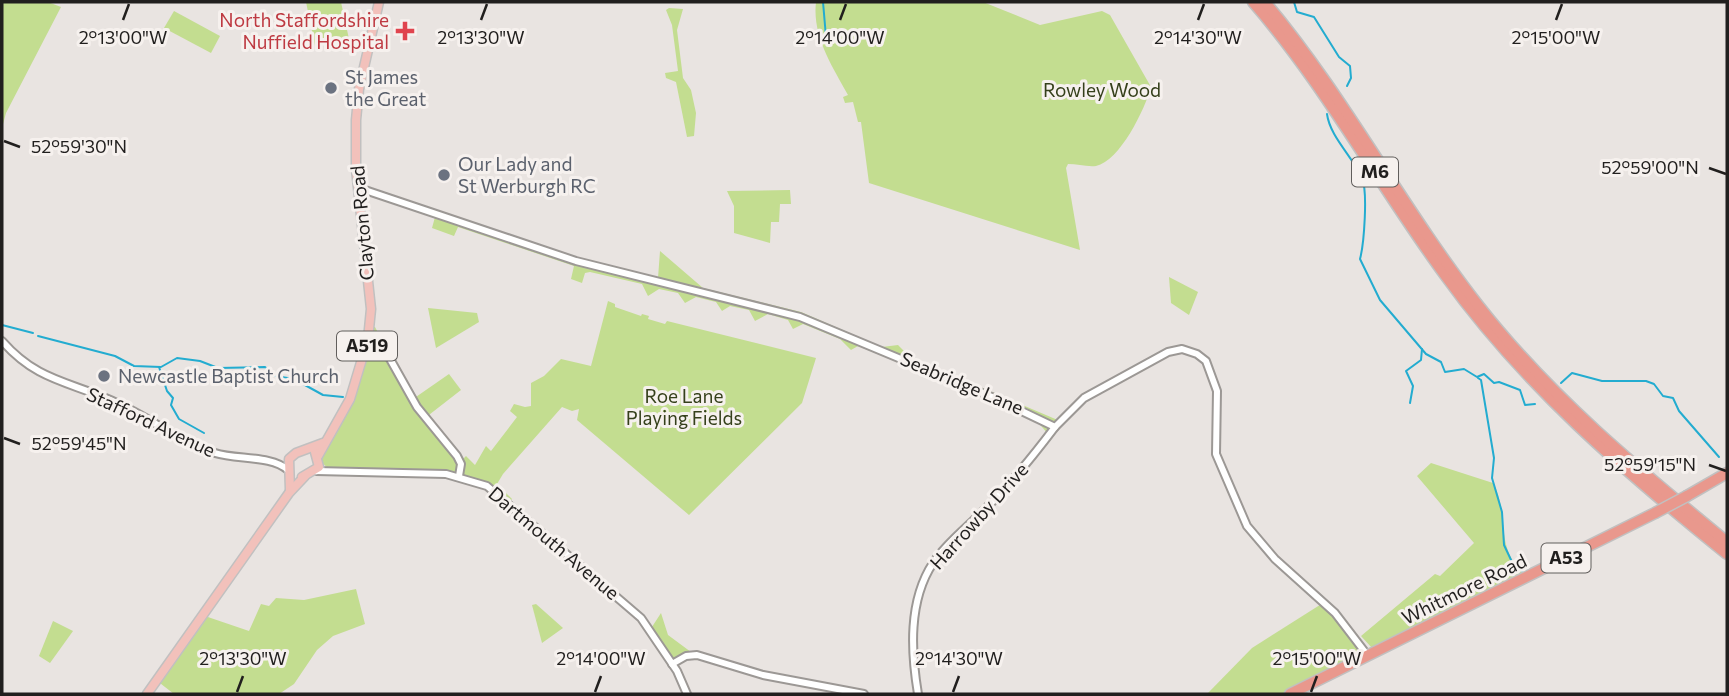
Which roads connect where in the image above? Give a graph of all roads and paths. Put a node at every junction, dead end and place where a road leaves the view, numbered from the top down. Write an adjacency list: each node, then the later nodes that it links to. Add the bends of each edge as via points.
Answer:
1 (379, 2): 4 (main road, Clayton Road / A519, via 357,110)
2 (1252, 2): 21 (highway, M6, via 1302,62 1445,276 1497,342 1605,454)
3 (1265, 2): 20 (highway, M6, via 1309,56 1420,224 1503,336 1615,450)
4 (359, 188): 6 (main road, Clayton Road / A519, via 370,309); 7 (street, Seabridge Lane, via 576,261 800,317)
5 (2, 341): 12 (street, Stafford Avenue, via 35,372 117,403 194,445 230,457)
6 (368, 342): 8 (main road, Clayton Road / A519, via 347,405); 18 (street, via 385,350 424,418 457,456 461,464)
7 (1055, 427): 22 (street, via 1084,398 1152,360 1175,349 1197,354 1206,361 1217,391 1216,454 1247,526 1275,559 1335,613); 27 (street, Harrowby Drive, via 1016,477 932,564 915,614)
8 (327, 437): 9 (main road, Clayton Road / A519); 11 (main road, Clayton Road / A519)
9 (309, 449): 10 (main road, A519); 11 (main road)
10 (290, 457): 12 (street, Stafford Avenue); 14 (main road)
11 (319, 459): 13 (street); 15 (main road, A519)
12 (274, 463): 14 (street, Stafford Avenue)
13 (330, 470): 15 (street, Dartmouth Avenue); 18 (street, Dartmouth Avenue)
14 (289, 471): 17 (main road); 19 (main road)
15 (316, 471): 17 (main road)
16 (1727, 473): 22 (highway, Whitmore Road / A53, bridge)
17 (305, 476): 19 (main road)
18 (458, 476): 23 (street, Dartmouth Avenue, via 496,493 629,605)
19 (289, 493): 24 (main road)
20 (1727, 542)
21 (1727, 554)
22 (1368, 656): 28 (highway, Whitmore Road / A53)
23 (672, 664): 25 (street, Dartmouth Avenue); 26 (street, via 697,655 763,675)
24 (146, 694)
25 (687, 694)
26 (864, 694)
27 (918, 694)
28 (1290, 694)

